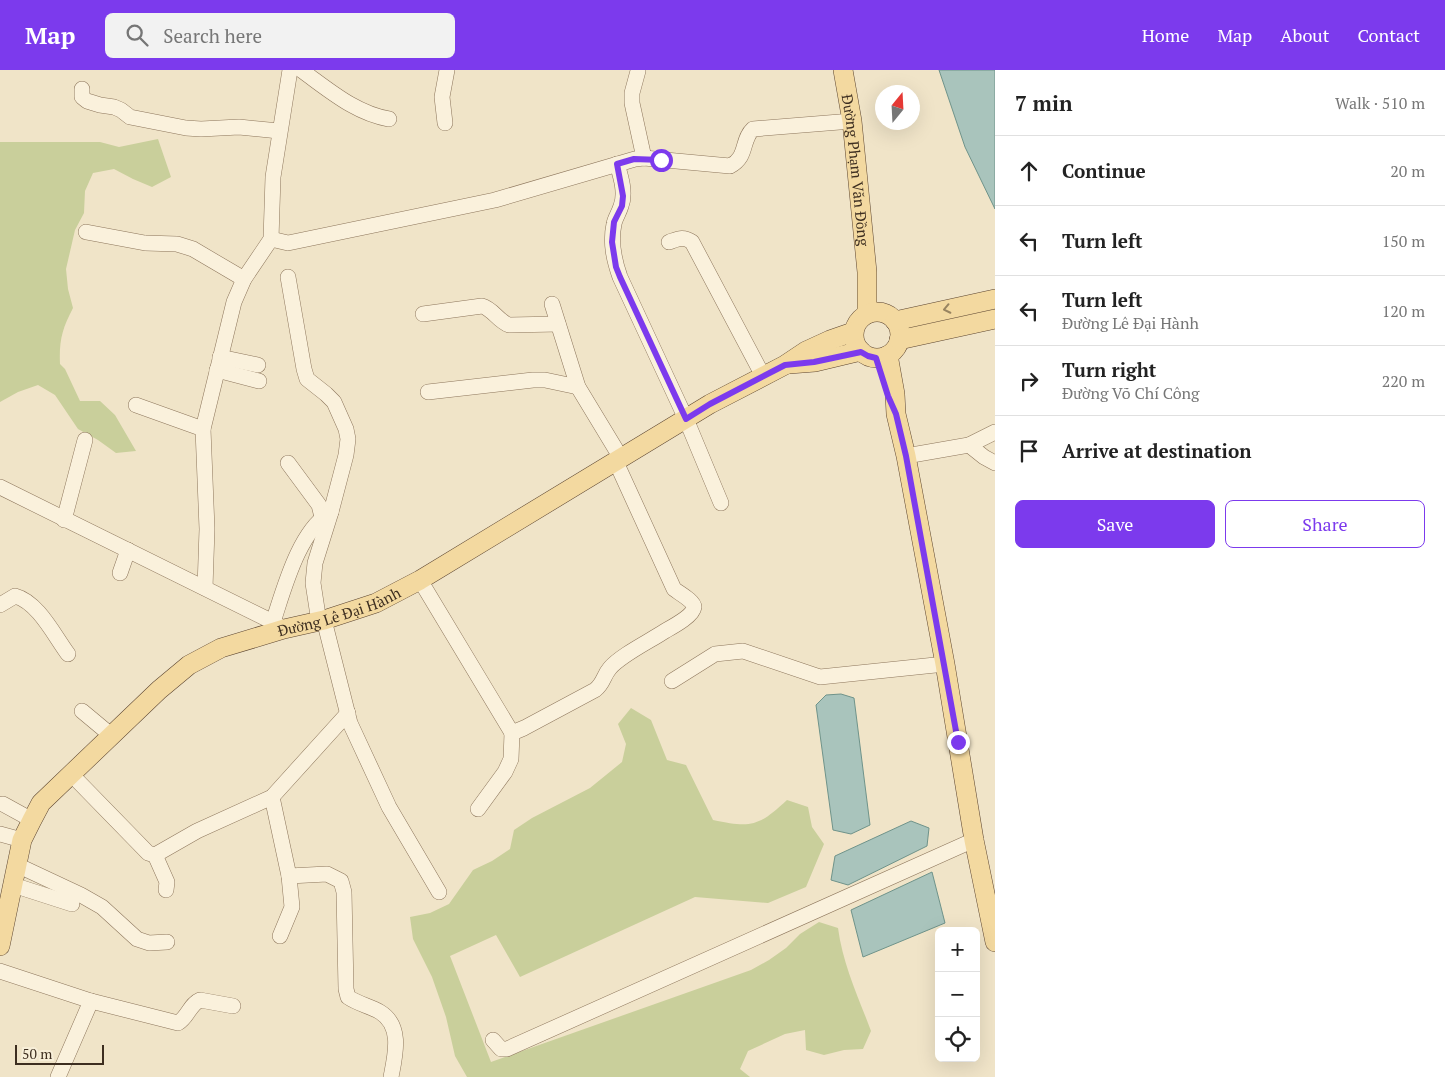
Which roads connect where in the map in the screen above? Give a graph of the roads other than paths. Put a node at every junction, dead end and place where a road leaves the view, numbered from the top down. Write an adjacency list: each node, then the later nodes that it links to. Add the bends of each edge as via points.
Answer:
1 (290, 70): 10 (street)
2 (301, 70): 7 (street, via 349,104)
3 (447, 70): 9 (street, via 442,96)
4 (843, 70): 8 (main road, Đường Phạm Văn Đồng)
5 (638, 71): 11 (street, via 632,102)
6 (82, 90): 10 (street, via 82,97 87,101 114,106 130,118 186,128 238,127)
7 (389, 119)
8 (852, 121): 11 (street, via 753,129 741,157 730,166); 20 (main road, Đường Phạm Văn Đồng)
9 (445, 123)
10 (279, 131): 14 (street, via 272,191)
11 (644, 158): 12 (street)
12 (617, 164): 14 (street, via 495,200 288,243); 35 (street, via 623,196 614,222 612,242 616,267)
13 (86, 232): 17 (street, via 145,243 177,244 193,249)
14 (271, 239): 17 (street)
15 (669, 242): 30 (street, via 681,237 692,242)
16 (288, 276): 46 (street, via 307,379 334,402 347,434 346,455)
17 (244, 279): 27 (street, via 228,318)
18 (995, 299): 23 (main road, one-way to 23)
19 (552, 304): 24 (street)
20 (872, 313): 23 (main road, via 889,315); 25 (main road, via 860,318)
21 (423, 314): 24 (street, via 482,306 488,307 504,324)
22 (995, 319): 26 (main road, Đường Lê Đại Hành)
23 (895, 321): 26 (main road, via 898,326)
24 (558, 324): 32 (street)
25 (854, 332): 26 (main road, via 854,339); 29 (main road, Đường Lê Đại Hành, via 806,351)
26 (881, 351): 29 (main road, Đường Lê Đại Hành); 40 (main road, via 888,396)
27 (218, 364): 28 (street); 31 (street); 36 (street)
28 (258, 365)
29 (785, 365): 30 (main road, Đường Lê Đại Hành)
30 (764, 376): 35 (main road, Đường Lê Đại Hành)
31 (259, 381)
32 (578, 387): 33 (street, via 539,380); 41 (street)
33 (428, 392)
34 (136, 405): 36 (street)
35 (686, 419): 41 (main road, Đường Lê Đại Hành); 45 (street)
36 (203, 429): 51 (street)
37 (995, 432): 39 (street)
38 (85, 440): 47 (street)
39 (969, 445): 40 (street); 43 (street)
40 (906, 456): 56 (main road)
41 (619, 460): 50 (main road, Đường Lê Đại Hành); 60 (street, via 674,589 694,607 687,617 610,668 602,685)
42 (288, 463): 46 (street)
43 (995, 463)
44 (0, 487): 47 (street)
45 (721, 503)
46 (327, 515): 53 (street, via 313,583); 54 (street, via 311,530 288,574)
47 (64, 520): 48 (street)
48 (128, 550): 49 (street); 51 (street)
49 (120, 573)
50 (420, 580): 53 (main road, Đường Lê Đại Hành, via 376,603); 60 (street)
51 (206, 588): 54 (street)
52 (0, 605): 55 (street, via 15,596 24,598)
53 (322, 621): 54 (main road, Đường Lê Đại Hành); 59 (street)
54 (278, 626): 61 (main road, Đường Lê Đại Hành, via 221,648 189,666)
55 (68, 654)
56 (945, 664): 57 (street, via 820,677 743,651 715,654); 69 (main road)
57 (672, 681)
58 (82, 711): 61 (street)
59 (348, 713): 63 (street); 75 (street, via 390,807)
60 (512, 733): 65 (street, via 511,759)
61 (112, 736): 62 (main road, Đường Lê Đại Hành)
62 (71, 774): 66 (main road, Đường Lê Đại Hành, via 42,803); 70 (street, via 148,853)
63 (272, 798): 70 (street, via 197,831); 72 (street)
64 (3, 804): 66 (street)
65 (478, 809)
66 (32, 820): 68 (main road, Đường Lê Đại Hành)
67 (0, 834): 68 (street)
68 (22, 840): 71 (main road, Đường Lê Đại Hành)
69 (974, 840): 79 (main road); 85 (street, via 507,1049 501,1049)
70 (155, 855): 74 (street, via 167,882)
71 (17, 865): 73 (main road, Đường Lê Đại Hành); 80 (street, via 102,907 137,939 150,943)
72 (289, 876): 78 (street, via 292,907); 87 (street, via 327,874 341,881 348,997 381,1012 388,1019 395,1033 396,1046)
73 (12, 885): 76 (street); 77 (main road, Đường Lê Đại Hành)
74 (166, 890)
75 (440, 892)
76 (72, 904)
77 (3, 920): 81 (main road, Đường Lê Đại Hành)
78 (280, 936)
79 (994, 936)
80 (167, 942)
81 (0, 946)
82 (0, 971): 83 (street)
83 (91, 1002): 84 (street, via 178,1022 200,1000); 86 (street)
84 (233, 1006)
85 (493, 1040)
86 (58, 1077)
87 (391, 1077)

